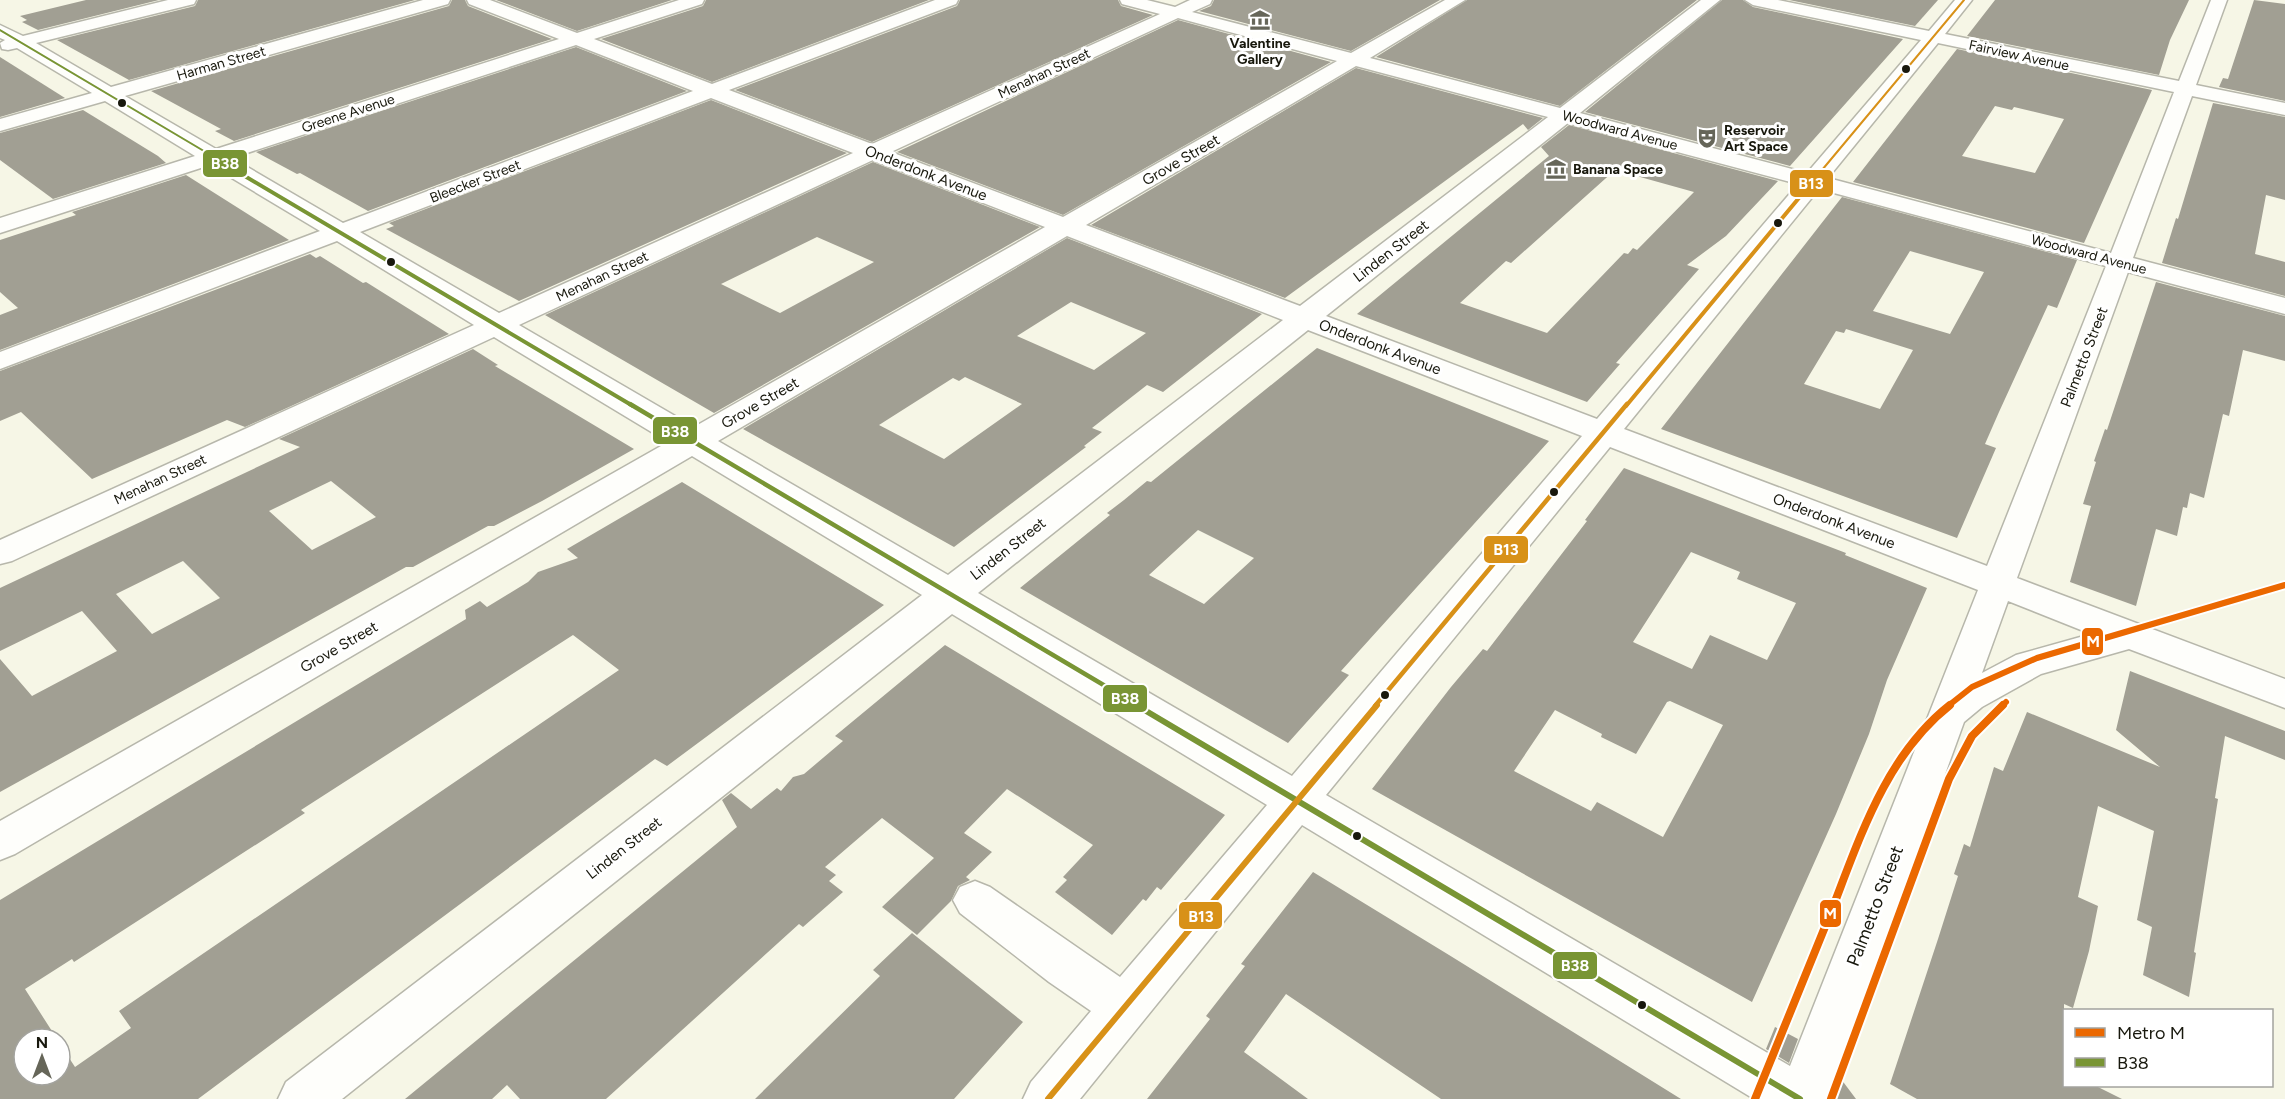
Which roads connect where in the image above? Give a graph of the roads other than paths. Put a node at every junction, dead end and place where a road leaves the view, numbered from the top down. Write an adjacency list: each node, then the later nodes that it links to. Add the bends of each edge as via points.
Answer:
1 (188, 0): 16 (street)
2 (442, 0): 20 (street, Harman Street)
3 (475, 0): 15 (street, Onderdonk Avenue)
4 (696, 0): 15 (street, Greene Avenue)
5 (950, 0): 19 (street, Bleecker Street)
6 (1128, 0): 13 (street, Woodward Avenue)
7 (1204, 0): 13 (street, Menahan Street)
8 (1455, 0): 17 (street, Grove Street)
9 (1712, 0): 22 (street, Linden Street)
10 (1753, 0): 14 (street, Fairview Avenue)
11 (1964, 0): 14 (street)
12 (2219, 0): 18 (street, Palmetto Street)
13 (1176, 13): 17 (street, Woodward Avenue); 24 (street, Menahan Street)
14 (1932, 37): 18 (street, Fairview Avenue); 26 (street)
15 (576, 39): 19 (street, Onderdonk Avenue); 25 (street, Greene Avenue)
16 (7, 40): 20 (street)
17 (1355, 60): 22 (street, Woodward Avenue); 28 (street, Grove Street)
18 (2186, 89): 21 (street, Fairview Avenue); 30 (street, Palmetto Street)
19 (712, 91): 24 (street, Onderdonk Avenue); 29 (street, Bleecker Street)
20 (109, 94): 23 (street, Harman Street); 25 (street)
21 (2285, 109)
22 (1565, 116): 26 (street, Woodward Avenue); 32 (street, Linden Street)
23 (0, 125)
24 (872, 152): 28 (street, Onderdonk Avenue); 33 (street, Menahan Street)
25 (214, 157): 27 (street, Greene Avenue); 29 (street)
26 (1812, 181): 30 (street, Woodward Avenue); 35 (street)
27 (10, 216)
28 (1066, 226): 32 (street, Onderdonk Avenue); 36 (street, Grove Street)
29 (340, 232): 33 (street); 34 (street, Bleecker Street)
30 (2119, 262): 31 (street, Woodward Avenue); 38 (street, Palmetto Street)
31 (2285, 306)
32 (1305, 318): 35 (street, Onderdonk Avenue); 39 (street, Linden Street)
33 (496, 325): 36 (street); 37 (street, Menahan Street)
34 (0, 361)
35 (1605, 433): 38 (street, Onderdonk Avenue); 43 (street)
36 (693, 442): 39 (street); 44 (street, Grove Street)
37 (0, 553)
38 (1998, 584): 40 (street, Onderdonk Avenue); 42 (street, Palmetto Street)
39 (950, 594): 43 (street); 47 (street, Linden Street)
40 (2132, 635): 41 (street, Onderdonk Avenue); 42 (street, via 2029,664 1969,697)
41 (2285, 694)
42 (1948, 714): 49 (street, Palmetto Street)
43 (1298, 801): 46 (street); 49 (street)
44 (0, 842)
45 (975, 900): 46 (street)
46 (1125, 1007): 48 (street)
47 (303, 1099)
48 (1048, 1099)
49 (1801, 1099)

